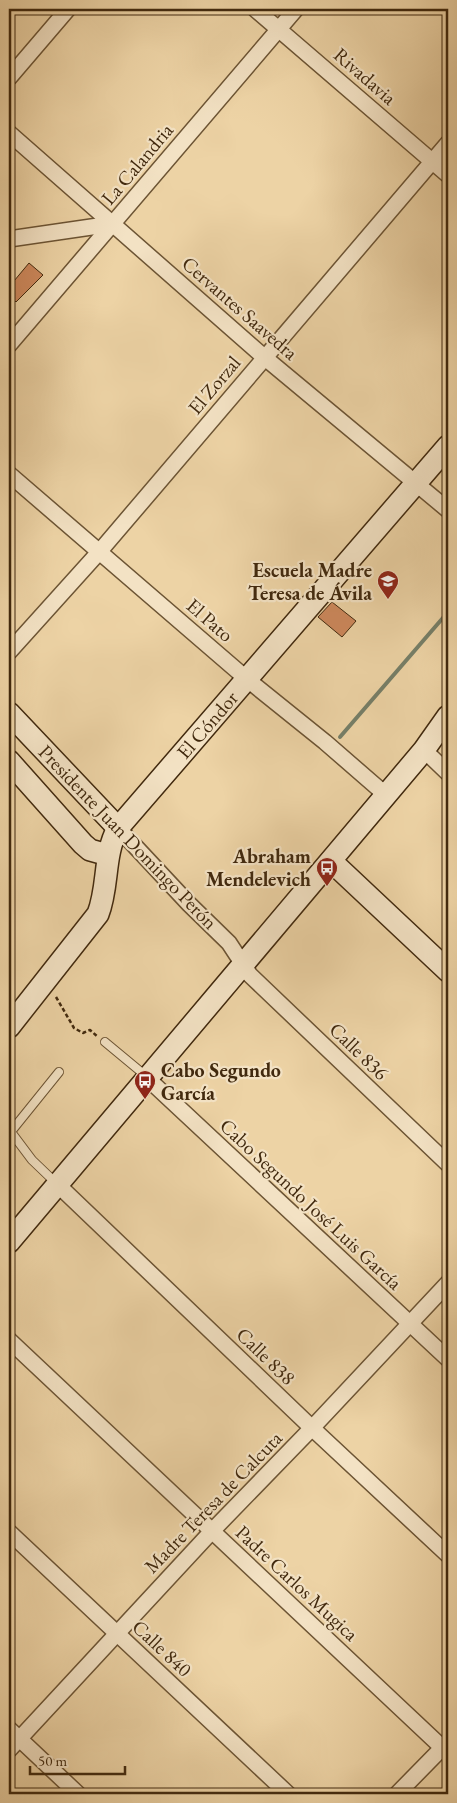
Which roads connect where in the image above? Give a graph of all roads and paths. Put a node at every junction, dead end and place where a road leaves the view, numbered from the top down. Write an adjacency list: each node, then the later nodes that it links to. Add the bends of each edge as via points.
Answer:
1 (68, 9): 5 (street)
2 (255, 9): 4 (street, Rivadavia)
3 (296, 9): 4 (street, La Calandria)
4 (279, 28): 8 (street, Rivadavia); 10 (street, La Calandria)
5 (9, 78)
6 (9, 133): 10 (street, Cervantes Saavedra)
7 (448, 143): 8 (street, El Zorzal)
8 (433, 161): 9 (street, Rivadavia); 13 (street, El Zorzal)
9 (448, 174)
10 (112, 224): 11 (street); 12 (street, La Calandria); 13 (street, Cervantes Saavedra)
11 (9, 239)
12 (9, 345)
13 (264, 357): 16 (street, Cervantes Saavedra); 18 (street, El Zorzal)
14 (448, 446): 16 (main road, El Cóndor)
15 (9, 474): 18 (street, El Pato)
16 (416, 483): 17 (street, Cervantes Saavedra); 20 (main road, El Cóndor)
17 (448, 510)
18 (100, 551): 19 (street, El Zorzal); 20 (street, El Pato)
19 (9, 652)
20 (248, 680): 27 (street, El Pato); 28 (main road, El Cóndor)
21 (9, 713): 28 (main road, Presidente Juan Domingo Perón)
22 (448, 716): 24 (main road)
23 (448, 729): 24 (main road)
24 (424, 750): 26 (street); 27 (main road)
25 (9, 761): 29 (main road, Presidente Juan Domingo Perón, via 83,844 90,850)
26 (448, 773)
27 (386, 795): 30 (main road)
28 (118, 828): 29 (main road, El Cóndor); 31 (street, Presidente Juan Domingo Perón, via 229,944)
29 (108, 855): 34 (main road, El Cóndor, via 98,914)
30 (331, 861): 31 (main road); 32 (main road)
31 (244, 965): 37 (main road); 39 (street, Calle 836, via 250,975)
32 (448, 971)
33 (56, 998): 35 (path, via 74,1028 83,1034 90,1030)
34 (12, 1015)
35 (105, 1042): 37 (lane)
36 (59, 1072): 38 (lane)
37 (147, 1078): 40 (main road); 43 (street, Cabo Segundo José Luis García)
38 (10, 1133): 40 (lane)
39 (448, 1164)
40 (58, 1184): 41 (main road); 46 (street, Calle 838)
41 (9, 1242)
42 (448, 1283): 43 (street, Madre Teresa de Calcuta)
43 (410, 1324): 45 (street, Cabo Segundo José Luis García); 46 (street, Madre Teresa de Calcuta)
44 (9, 1340): 47 (street, Padre Carlos Mugica)
45 (448, 1359)
46 (312, 1428): 47 (street, Madre Teresa de Calcuta); 49 (street, Calle 838)
47 (213, 1530): 50 (street, Madre Teresa de Calcuta); 52 (street, Padre Carlos Mugica)
48 (9, 1532): 50 (street, Calle 840)
49 (448, 1556)
50 (117, 1634): 51 (street, Madre Teresa de Calcuta); 55 (street, Calle 840)
51 (14, 1734): 53 (street, Madre Teresa de Calcuta); 54 (street)
52 (447, 1748): 56 (street)
53 (9, 1750)
54 (78, 1794)
55 (288, 1794)
56 (398, 1794)

